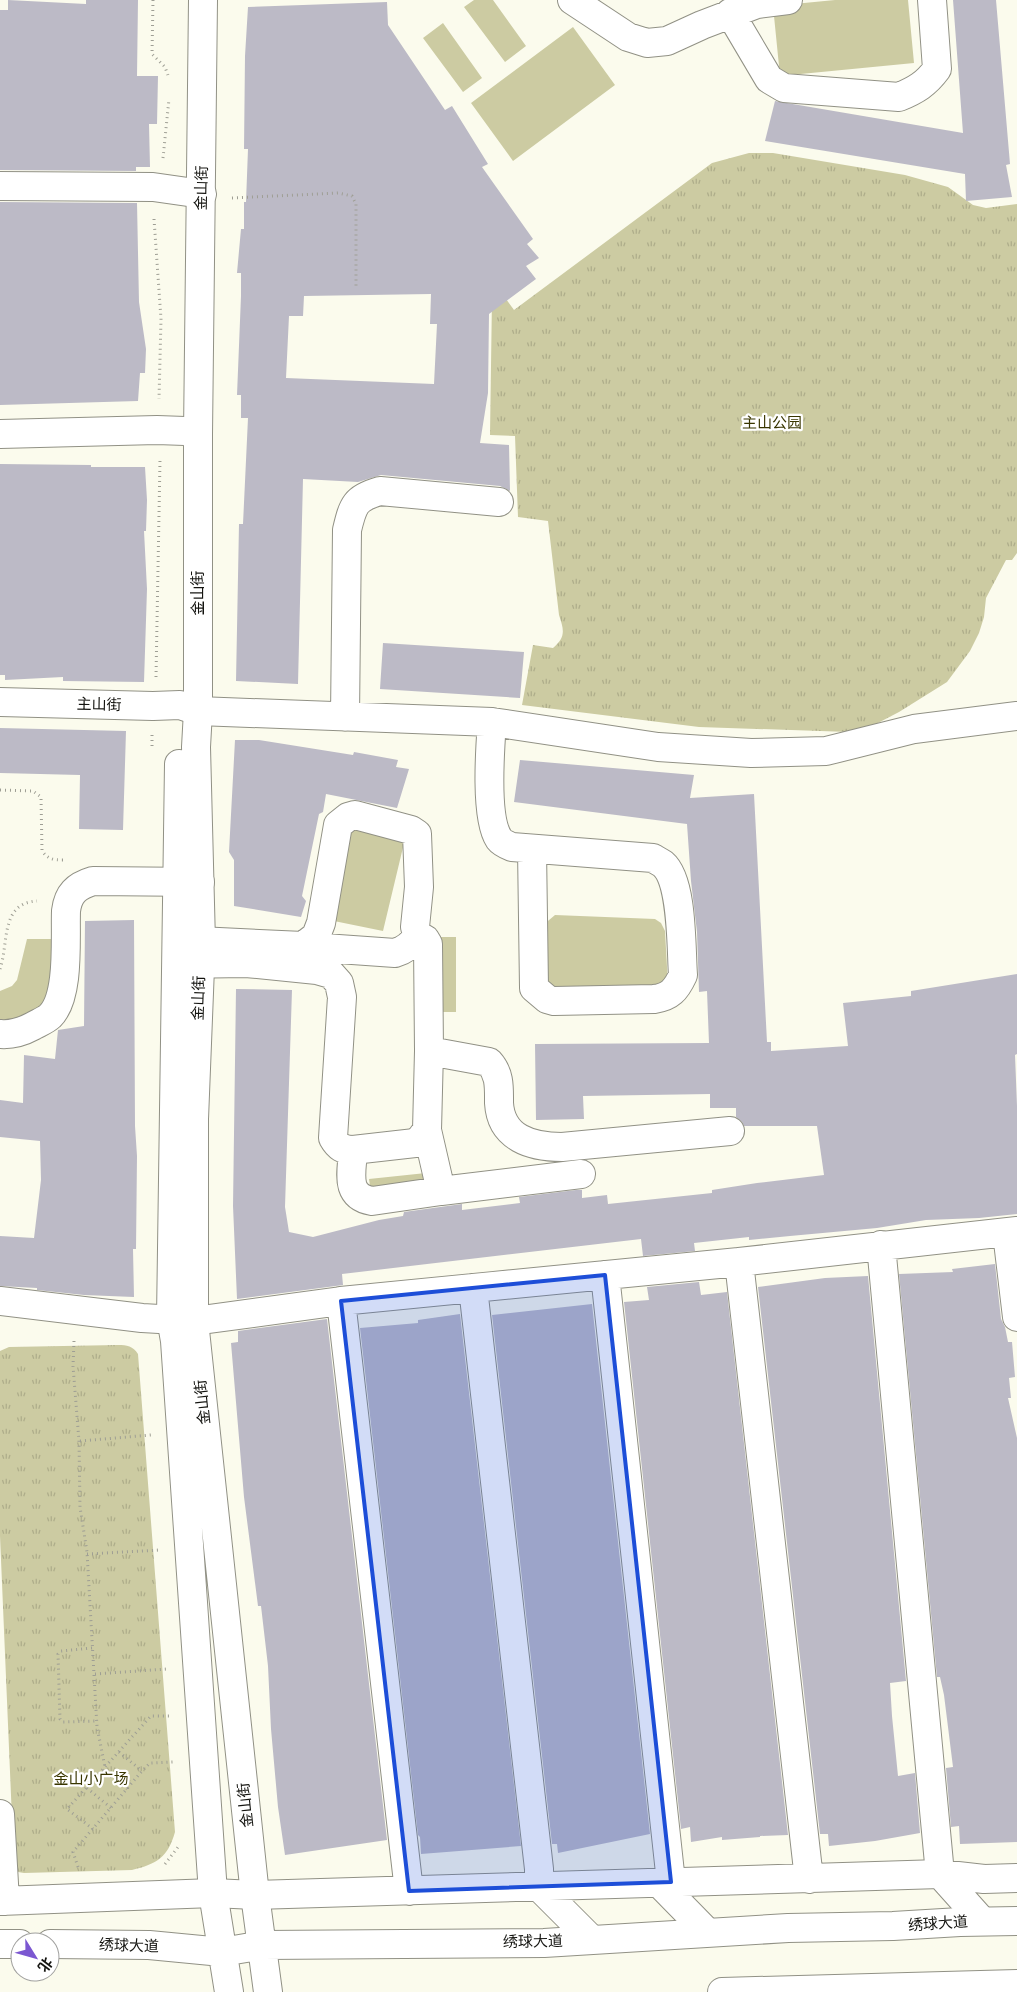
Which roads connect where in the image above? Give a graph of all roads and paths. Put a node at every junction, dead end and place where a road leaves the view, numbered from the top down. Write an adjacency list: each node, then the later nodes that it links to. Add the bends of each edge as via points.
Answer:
1 (153, 0): 8 (path, via 152,54 165,67)
2 (185, 0): 12 (street, 金山街)
3 (203, 0): 12 (street, 金山街)
4 (572, 0): 7 (street, via 628,37 647,43 667,40)
5 (788, 0): 7 (street, via 757,4)
6 (932, 0): 7 (street, via 936,70 917,90 899,97 784,88 769,79)
7 (730, 13)
8 (169, 84)
9 (170, 92): 11 (path, via 162,168 154,179)
10 (0, 186): 11 (street)
11 (153, 187): 12 (street); 14 (path, via 161,319)
12 (205, 195): 13 (path, via 338,193 352,196 356,204); 15 (street, 金山街)
13 (356, 289)
14 (157, 430): 15 (street); 16 (street); 19 (path, via 161,469)
15 (191, 433): 20 (street, 金山街)
16 (0, 434)
17 (499, 502): 22 (street, via 380,491 364,496 352,509 347,530)
18 (0, 702): 19 (street, 主山街)
19 (153, 706): 20 (street, 主山街)
20 (189, 708): 22 (street, 主山街); 27 (street, 金山街, via 196,747)
21 (1017, 716): 23 (street, 主山街, via 914,729 826,751 751,753 658,747)
22 (345, 717): 23 (street, 主山街)
23 (492, 722): 25 (street, via 490,759 494,830 500,842)
24 (0, 790): 26 (path, via 34,791 41,797 42,851 46,857)
25 (532, 849): 25 (street, via 534,988 554,1001 654,999 670,995 683,975 677,890 664,865 653,858)
26 (64, 860)
27 (188, 882): 30 (street, 金山街); 31 (street, via 93,881 81,884 68,899 63,990 58,1004 50,1016 26,1030 10,1035)
28 (418, 936): 29 (street, via 407,948 395,953 324,948); 29 (street, via 415,927 419,887 417,834 355,815 338,826 320,923 316,936); 32 (street, via 428,944)
29 (310, 942): 30 (street, via 303,946)
30 (188, 953): 35 (street, via 317,970 331,974 339,983 342,997 333,1138 343,1150); 48 (street, 金山街, via 194,1119)
31 (0, 1034)
32 (429, 1051): 33 (street); 34 (street, via 489,1062 496,1069 502,1121 522,1140 535,1145 562,1147)
33 (427, 1130): 35 (street, via 415,1143); 37 (street)
34 (730, 1131)
35 (353, 1150): 37 (street, via 351,1181 357,1196 364,1200)
36 (581, 1174): 37 (street)
37 (441, 1191)
38 (1012, 1232): 39 (street); 46 (street)
39 (881, 1245): 40 (street); 72 (street)
40 (739, 1262): 41 (street); 74 (street)
41 (604, 1275): 42 (street); 75 (street)
42 (473, 1288): 44 (street); 76 (street)
43 (0, 1301): 48 (street, via 142,1318)
44 (341, 1301): 48 (street); 77 (street)
45 (0, 1316): 47 (street)
46 (1017, 1317)
47 (74, 1326): 48 (street, via 142,1334); 51 (path, via 73,1366)
48 (184, 1330): 78 (street, 金山街); 79 (street, 金山街)
49 (150, 1426): 50 (path)
50 (151, 1435): 51 (path); 52 (path)
51 (80, 1441): 53 (path, via 80,1507)
52 (152, 1445)
53 (87, 1554): 54 (path, via 161,1550); 55 (path)
54 (162, 1559)
55 (92, 1648): 57 (path); 59 (path, via 58,1654 60,1719 63,1722)
56 (170, 1668): 57 (path)
57 (95, 1674): 59 (path)
58 (174, 1707): 60 (path, via 175,1716 151,1716)
59 (97, 1721): 62 (path)
60 (119, 1752): 62 (path); 63 (path)
61 (178, 1762): 63 (path, via 150,1763)
62 (104, 1769): 64 (path); 65 (path)
63 (142, 1771): 65 (path)
64 (87, 1788): 66 (path); 68 (path, via 67,1809)
65 (127, 1789): 66 (path)
66 (111, 1808): 68 (path)
67 (0, 1814): 80 (street)
68 (93, 1828): 71 (path, via 73,1852)
69 (180, 1844): 70 (path)
70 (160, 1868)
71 (79, 1869)
72 (940, 1874): 73 (street, via 984,1879); 74 (street); 81 (street)
73 (1017, 1878)
74 (809, 1879): 75 (street)
75 (665, 1882): 76 (street); 83 (street)
76 (539, 1887): 77 (street); 84 (street)
77 (409, 1891): 79 (street)
78 (213, 1893): 79 (street); 80 (street); 87 (street, 金山街)
79 (255, 1895): 86 (street, 金山街)
80 (3, 1901)
81 (982, 1921): 82 (street, 绣球大道); 83 (street, 绣球大道)
82 (1017, 1921)
83 (707, 1932): 84 (street, 绣球大道)
84 (591, 1940): 86 (street, 绣球大道)
85 (60, 1944): 87 (street, 绣球大道, via 149,1945)
86 (263, 1945): 87 (street, 绣球大道); 90 (street, 金山街)
87 (222, 1952): 89 (street, 金山街)
88 (1017, 1984): 91 (street)
89 (229, 1992)
90 (268, 1992)
91 (722, 1992)

